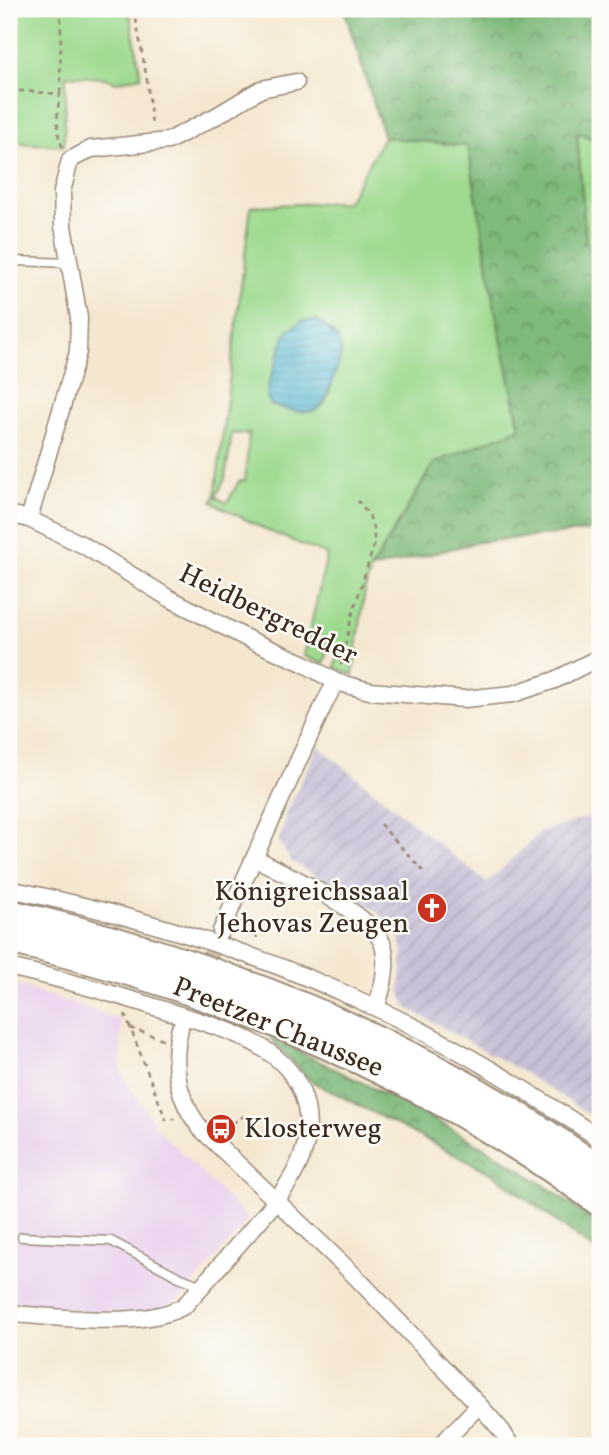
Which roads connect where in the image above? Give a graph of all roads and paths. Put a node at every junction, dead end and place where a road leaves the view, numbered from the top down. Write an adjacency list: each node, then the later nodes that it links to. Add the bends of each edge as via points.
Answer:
1 (57, 9): 5 (path, via 61,13)
2 (134, 9): 6 (path)
3 (296, 82): 6 (street, via 261,89 169,141)
4 (9, 90): 5 (path)
5 (60, 94): 7 (path, via 60,143)
6 (154, 143): 7 (street, via 91,149)
7 (70, 160): 9 (street, via 62,192)
8 (16, 261): 9 (lane)
9 (69, 263): 12 (street, via 79,318 78,352)
10 (358, 501): 14 (path, via 369,515 374,545)
11 (9, 514): 12 (street, Heidbergredder)
12 (29, 519): 14 (street, Heidbergredder, via 83,545 167,597)
13 (600, 657): 14 (street, Heidbergredder, via 555,680 513,694 464,699 370,691)
14 (336, 682): 16 (street)
15 (380, 824): 17 (path)
16 (255, 858): 20 (street); 25 (street, via 356,913 374,929 384,948 385,971)
17 (423, 871)
18 (9, 889): 25 (street, Preetzer Chaussee, via 168,930 278,967)
19 (9, 914): 32 (highway, Preetzer Chaussee, via 194,965 329,1017 409,1054)
20 (225, 924): 22 (path, via 254,929)
21 (9, 939): 34 (highway, Preetzer Chaussee, via 147,977 320,1039 489,1126)
22 (262, 951)
23 (9, 967): 33 (street, Preetzer Chaussee, via 119,995 220,1028 263,1048 283,1064 302,1088 308,1130 298,1166)
24 (123, 1006): 26 (path)
25 (376, 1008): 31 (street, Preetzer Chaussee, via 537,1097)
26 (130, 1028): 27 (path); 29 (path, via 166,1120)
27 (178, 1036): 29 (street, via 176,1078)
28 (244, 1116): 30 (path)
29 (191, 1117): 30 (street)
30 (210, 1139): 33 (street)
31 (600, 1139)
32 (600, 1171)
33 (276, 1201): 36 (street, Preetzer Chaussee); 38 (street)
34 (600, 1202)
35 (22, 1237): 36 (lane, via 111,1241)
36 (202, 1286): 37 (street, Preetzer Chaussee, via 184,1306 138,1320)
37 (9, 1314)
38 (479, 1405): 39 (street); 40 (street)
39 (440, 1446)
40 (511, 1446)

